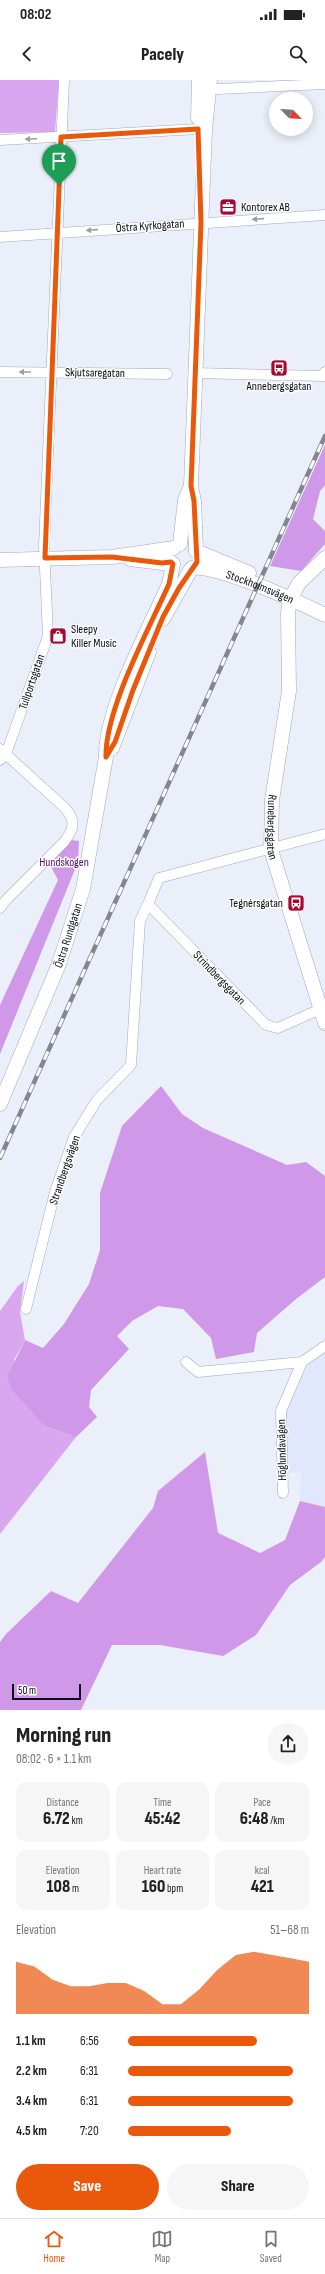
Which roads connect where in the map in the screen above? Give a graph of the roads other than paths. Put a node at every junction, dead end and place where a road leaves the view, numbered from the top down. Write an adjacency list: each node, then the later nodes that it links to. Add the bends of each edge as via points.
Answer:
1 (64, 80): 5 (street, Tullportsgatan)
2 (204, 84): 3 (street); 4 (main road); 8 (main road)
3 (325, 84)
4 (198, 129): 5 (street); 8 (main road)
5 (61, 137): 6 (street, one-way to 6); 9 (street, Tullportsgatan)
6 (0, 140)
7 (325, 215): 8 (street, Östra Kyrkogatan, one-way to 8)
8 (201, 223): 9 (street, Östra Kyrkogatan, one-way to 9); 14 (main road)
9 (57, 233): 10 (street, Östra Kyrkogatan); 12 (street, Tullportsgatan)
10 (0, 237)
11 (0, 372): 12 (street, Skjutsaregatan, one-way to 11)
12 (50, 372): 15 (street, Skjutsaregatan); 20 (street, Tullportsgatan)
13 (325, 372): 14 (street, via 323,376)
14 (195, 373): 16 (main road)
15 (167, 374)
16 (191, 486): 17 (main road, via 185,500); 18 (main road)
17 (177, 546): 18 (main road, via 189,544); 19 (main road); 23 (main road, via 171,555)
18 (196, 551): 24 (main road, via 198,558); 25 (main road, Stockholmsvägen)
19 (112, 557): 20 (main road); 23 (main road)
20 (45, 558): 22 (main road); 28 (street, Tullportsgatan, via 48,636)
21 (325, 558): 25 (main road)
22 (0, 560)
23 (172, 563): 24 (main road, via 179,570); 29 (main road, Östra Rundgatan, via 169,584 113,713 106,741)
24 (192, 568): 25 (main road, Stockholmsvägen, via 204,567); 29 (main road, Östra Rundgatan, via 163,617 115,742)
25 (292, 596): 26 (main road, Stockholmsvägen); 27 (main road, Stockholmsvägen); 31 (main road, Runebergsgatan, via 288,613 289,691 272,800)
26 (325, 606)
27 (325, 615)
28 (2, 755): 33 (street, via 55,798 72,816 74,823 71,834)
29 (106, 757): 36 (main road, Östra Rundgatan, via 83,889 59,964)
30 (325, 834): 31 (street)
31 (271, 850): 32 (street, via 159,878); 34 (main road, Runebergsgatan)
32 (148, 904): 34 (street, Strindbergsgatan, via 266,1025 278,1028); 37 (street, Strandbergsvägen, via 140,921 131,1065 97,1100 74,1138 55,1192)
33 (0, 908)
34 (322, 1008): 35 (main road, Runebergsgatan)
35 (325, 1023)
36 (0, 1104)
37 (26, 1309)
38 (325, 1346): 40 (street)
39 (186, 1362): 40 (street, via 198,1372)
40 (302, 1362): 41 (street, Höglundavägen, via 281,1411)
41 (283, 1494)

